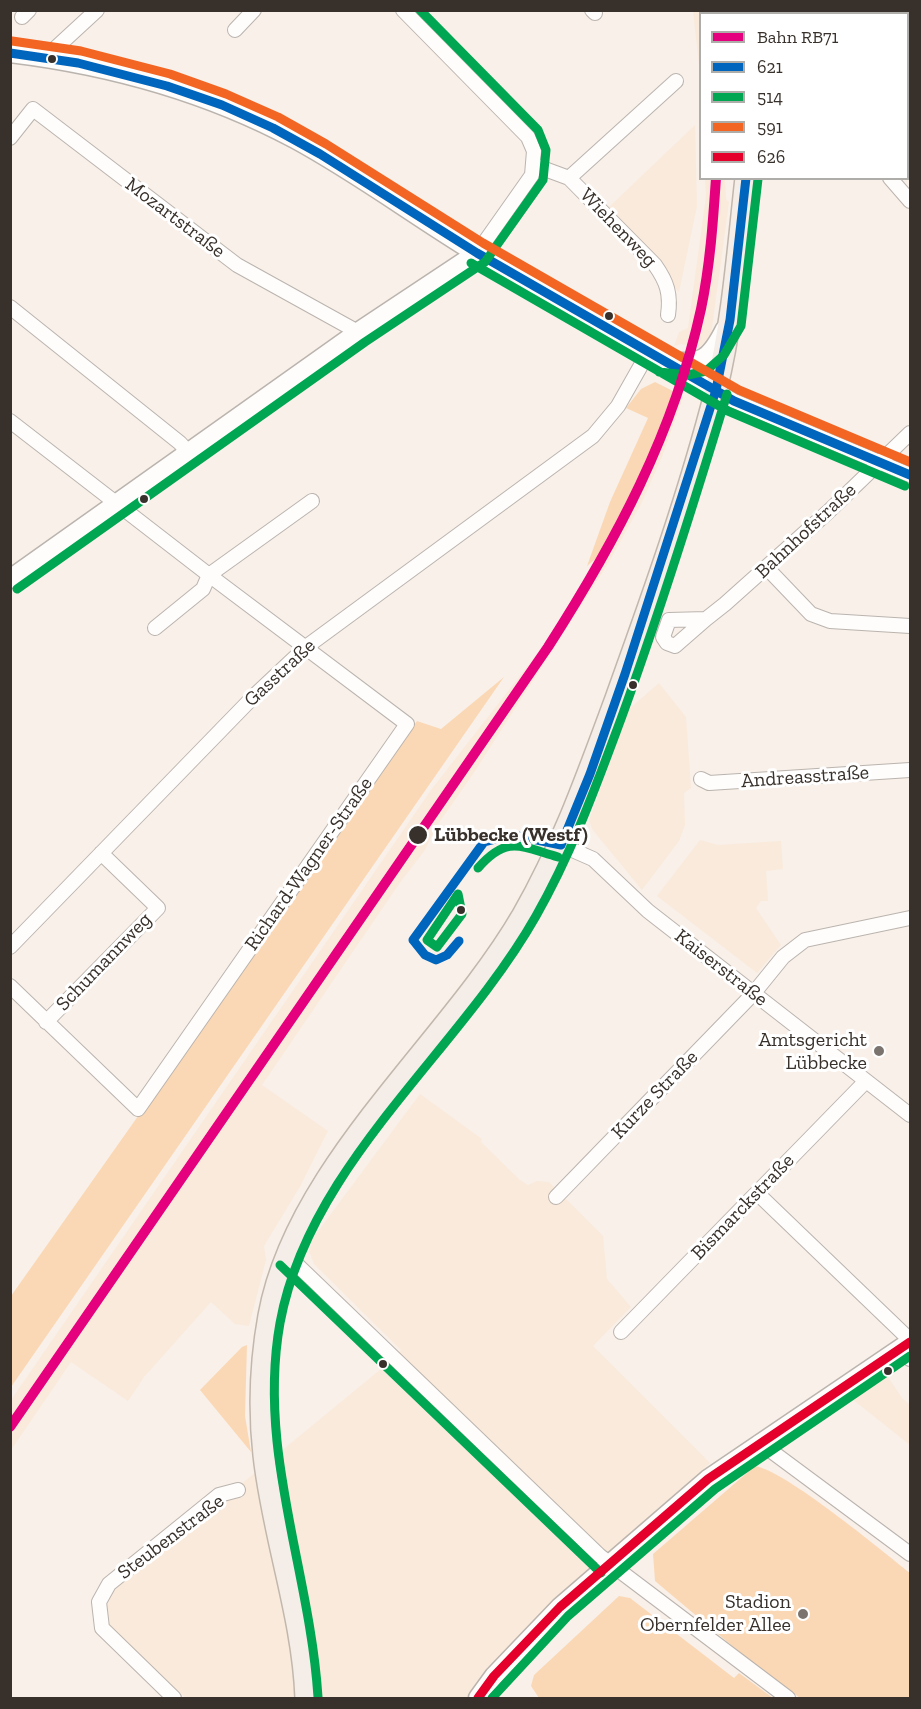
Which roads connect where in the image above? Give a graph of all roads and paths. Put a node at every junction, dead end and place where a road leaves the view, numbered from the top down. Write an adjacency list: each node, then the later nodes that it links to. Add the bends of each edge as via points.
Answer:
1 (98, 10): 6 (street)
2 (254, 10): 4 (street)
3 (403, 10): 9 (street, via 528,137)
4 (235, 30)
5 (10, 53): 6 (street)
6 (46, 57): 14 (street, via 167,86 273,128)
7 (676, 81): 10 (street)
8 (10, 138): 18 (street, Mozartstraße, via 33,109 237,265)
9 (534, 165): 10 (street, Wiehenweg); 14 (street, via 527,184)
10 (569, 178): 16 (street, Wiehenweg, via 655,265 671,297)
11 (746, 180): 17 (main road)
12 (893, 180): 13 (street)
13 (910, 201)
14 (477, 253): 18 (street); 19 (street)
15 (10, 307): 23 (street)
16 (668, 315)
17 (730, 320): 19 (street, via 716,348 700,361 688,363); 20 (main road)
18 (357, 332): 23 (street)
19 (654, 357): 20 (street); 34 (street, Gasstraße, via 593,436)
20 (716, 390): 24 (street); 37 (main road, via 636,641)
21 (10, 421): 27 (street)
22 (910, 433): 24 (street, Bahnhofstraße)
23 (188, 452): 27 (street)
24 (878, 463): 25 (street); 28 (street, Bahnhofstraße)
25 (910, 475)
26 (312, 501): 29 (street)
27 (117, 503): 29 (street); 30 (street)
28 (766, 567): 31 (street, Bahnhofstraße); 32 (street, via 811,614 830,621)
29 (209, 575): 33 (street, via 203,589); 34 (street)
30 (10, 579)
31 (706, 619)
32 (910, 626)
33 (155, 628)
34 (306, 647): 38 (street, Gasstraße); 43 (street, Richard-Wagner-Straße, via 407,724 138,1109)
35 (910, 770): 36 (street, Andreasstraße, via 709,783)
36 (701, 779)
37 (561, 844): 42 (street, Kaiserstraße, via 593,859 648,911); 48 (main road, via 493,962 328,1180)
38 (101, 853): 40 (street, Gasstraße); 43 (street, Schumannweg, via 158,908)
39 (910, 918): 42 (street, Kurze Straße, via 805,940 783,957)
40 (10, 947)
41 (10, 986): 43 (street)
42 (753, 994): 44 (street, Kaiserstraße); 47 (street, Kurze Straße)
43 (46, 1022)
44 (865, 1082): 45 (street, Kaiserstraße); 46 (street, Bismarckstraße)
45 (910, 1115)
46 (757, 1193): 49 (street, Bismarckstraße); 50 (street)
47 (556, 1197)
48 (288, 1256): 54 (street); 56 (main road, via 269,1313 262,1395 264,1455 303,1656)
49 (621, 1332)
50 (907, 1348): 51 (street)
51 (759, 1442): 53 (street); 54 (street, via 708,1479)
52 (238, 1490): 55 (street, Steubenstraße, via 209,1502 109,1584 99,1602 102,1628)
53 (910, 1554)
54 (609, 1564): 57 (street, via 560,1607); 58 (street)
55 (174, 1698)
56 (306, 1698)
57 (478, 1698)
58 (788, 1698)

